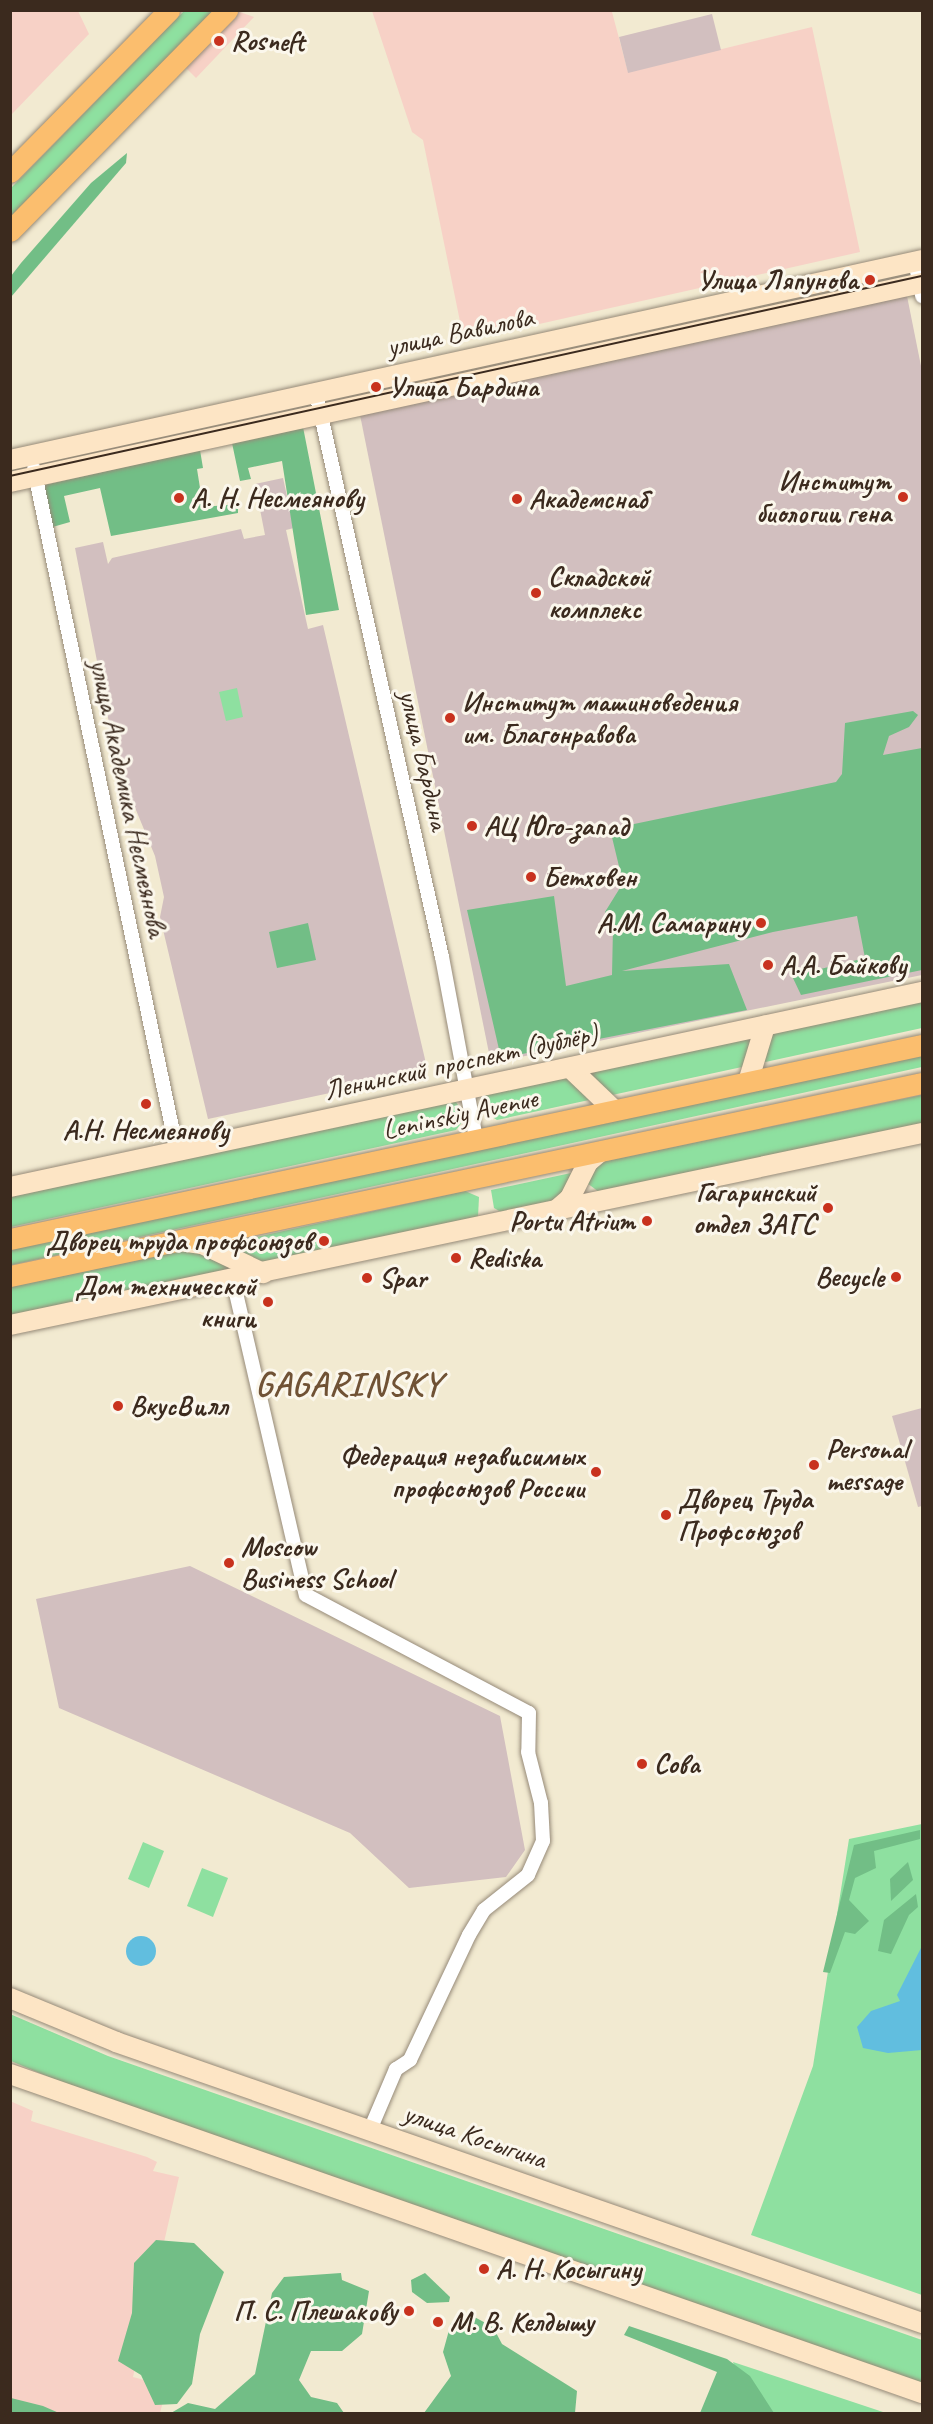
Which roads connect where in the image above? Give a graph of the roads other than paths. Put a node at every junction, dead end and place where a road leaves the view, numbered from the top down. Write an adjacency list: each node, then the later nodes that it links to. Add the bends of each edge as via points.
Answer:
1 (169, 10): 3 (main road)
2 (227, 10): 4 (main road)
3 (10, 172)
4 (10, 231)
5 (919, 261): 6 (street); 7 (main road, улица Вавилова)
6 (922, 288): 8 (main road, улица Вавилова)
7 (316, 393): 8 (street, улица Бардина); 9 (main road, улица Вавилова)
8 (321, 414): 11 (main road, улица Вавилова); 19 (street, улица Бардина)
9 (31, 455): 10 (main road, улица Вавилова); 11 (street, улица Академика Несмеянова)
10 (10, 460)
11 (35, 477): 12 (main road, улица Вавилова); 23 (street, улица Академика Несмеянова)
12 (10, 482)
13 (922, 992): 14 (main road, Ленинский проспект (дублёр))
14 (765, 1026): 16 (main road, Ленинский проспект (дублёр)); 17 (main road)
15 (922, 1045): 17 (main road, Leninskiy Avenue)
16 (570, 1068): 19 (main road, Ленинский проспект (дублёр)); 20 (main road)
17 (748, 1082): 20 (main road, Leninskiy Avenue)
18 (922, 1083): 24 (main road)
19 (468, 1090): 22 (street, улица Бардина); 23 (main road, Ленинский проспект (дублёр))
20 (614, 1110): 22 (main road, Leninskiy Avenue)
21 (922, 1134): 26 (main road)
22 (476, 1139): 27 (main road, Leninskiy Avenue)
23 (177, 1151): 25 (main road, Ленинский проспект (дублёр))
24 (600, 1152): 26 (main road, via 588,1162 570,1198); 28 (main road)
25 (10, 1187)
26 (554, 1212): 29 (main road)
27 (10, 1239)
28 (180, 1241): 29 (main road, via 202,1244); 30 (main road)
29 (266, 1273): 31 (main road)
30 (10, 1276)
31 (233, 1280): 32 (main road); 35 (street, via 306,1595 529,1713 528,1752 541,1803 543,1841 524,1880 484,1910 410,2060 396,2069)
32 (10, 1325)
33 (10, 1998): 35 (main road, улица Косыгина, via 116,2042)
34 (10, 2074): 37 (main road)
35 (370, 2130): 36 (main road, улица Косыгина)
36 (922, 2323)
37 (922, 2394)

